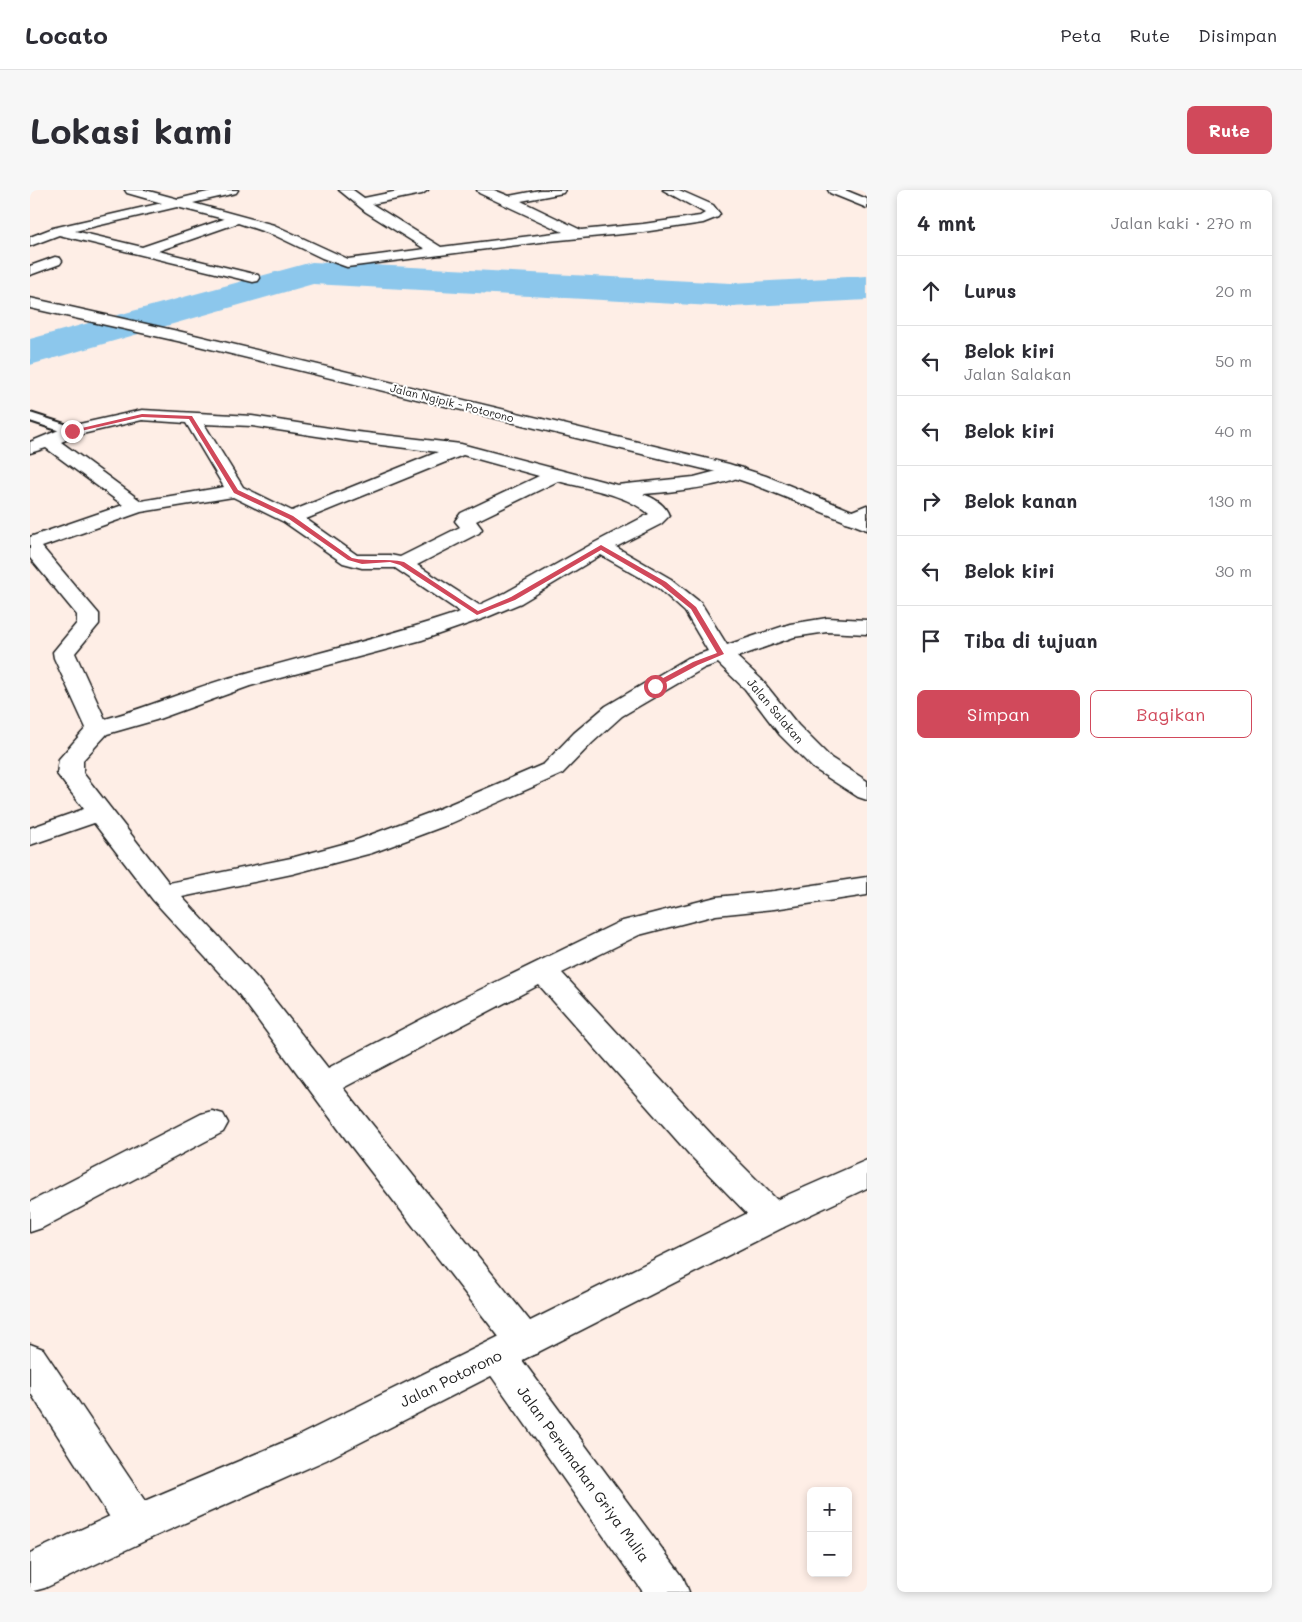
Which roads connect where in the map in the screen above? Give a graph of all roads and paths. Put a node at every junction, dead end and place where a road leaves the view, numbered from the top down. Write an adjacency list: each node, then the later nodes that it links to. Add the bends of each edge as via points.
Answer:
1 (131, 190): 11 (street)
2 (232, 190): 11 (street)
3 (345, 190): 10 (street)
4 (422, 190): 10 (street)
5 (483, 190): 9 (street)
6 (559, 190): 9 (street)
7 (669, 190): 15 (street, via 708,208 713,214 680,224)
8 (834, 190): 12 (street)
9 (508, 200): 15 (street)
10 (362, 202): 17 (street)
11 (174, 203): 13 (street); 14 (street)
12 (867, 204)
13 (236, 219): 17 (street, via 297,239 327,257 347,263); 18 (street)
14 (58, 231): 16 (street); 18 (street)
15 (580, 234): 17 (street)
16 (30, 242)
17 (437, 250)
18 (142, 252): 21 (street)
19 (54, 260): 20 (street)
20 (30, 271)
21 (252, 278)
22 (30, 303): 29 (street, Jalan Ngipik - Potorono)
23 (30, 417): 25 (lane)
24 (191, 417): 25 (street, via 142,415); 28 (street, via 252,421); 31 (street)
25 (72, 431): 26 (street)
26 (49, 441): 27 (street); 33 (street)
27 (30, 448)
28 (462, 449): 30 (street); 34 (street)
29 (736, 472): 32 (street, via 714,480 667,488); 35 (street, Jalan Ngipik - Potorono)
30 (558, 474): 32 (street); 38 (street, via 468,517 465,521 472,529)
31 (236, 491): 33 (street); 34 (street)
32 (616, 491): 37 (street, via 646,502 659,516)
33 (137, 507): 36 (street)
34 (291, 518): 38 (street, via 350,559)
35 (862, 518)
36 (30, 545): 42 (street, via 88,614 88,624 64,652)
37 (601, 547): 39 (street, via 513,598); 41 (street, Jalan Salakan, via 664,584 694,608)
38 (402, 564): 39 (street)
39 (477, 614): 42 (street, via 414,636 242,681 148,715)
40 (867, 627): 41 (street, via 827,625 790,630)
41 (721, 654): 43 (street, Jalan Salakan, via 753,684 802,744 822,763); 47 (street, via 696,663 614,711 553,769 438,819 363,847)
42 (98, 728): 44 (street, Jalan Perumahan Griya Mulia, via 71,759 70,774)
43 (867, 792)
44 (100, 812): 45 (street); 47 (street, Jalan Perumahan Griya Mulia)
45 (30, 836)
46 (867, 886): 48 (street, via 716,906 629,928)
47 (163, 894): 49 (street, Jalan Perumahan Griya Mulia, via 248,986)
48 (543, 972): 49 (street); 52 (street)
49 (323, 1085): 54 (street, Jalan Perumahan Griya Mulia)
50 (212, 1123): 53 (street)
51 (867, 1173): 52 (street, Jalan Potorono)
52 (772, 1217): 54 (street, Jalan Potorono)
53 (30, 1218)
54 (511, 1349): 56 (street, Jalan Potorono, via 312,1448); 58 (street, Jalan Perumahan Griya Mulia)
55 (30, 1360): 56 (street)
56 (137, 1524): 57 (street, Jalan Potorono)
57 (30, 1574)
58 (668, 1592)

